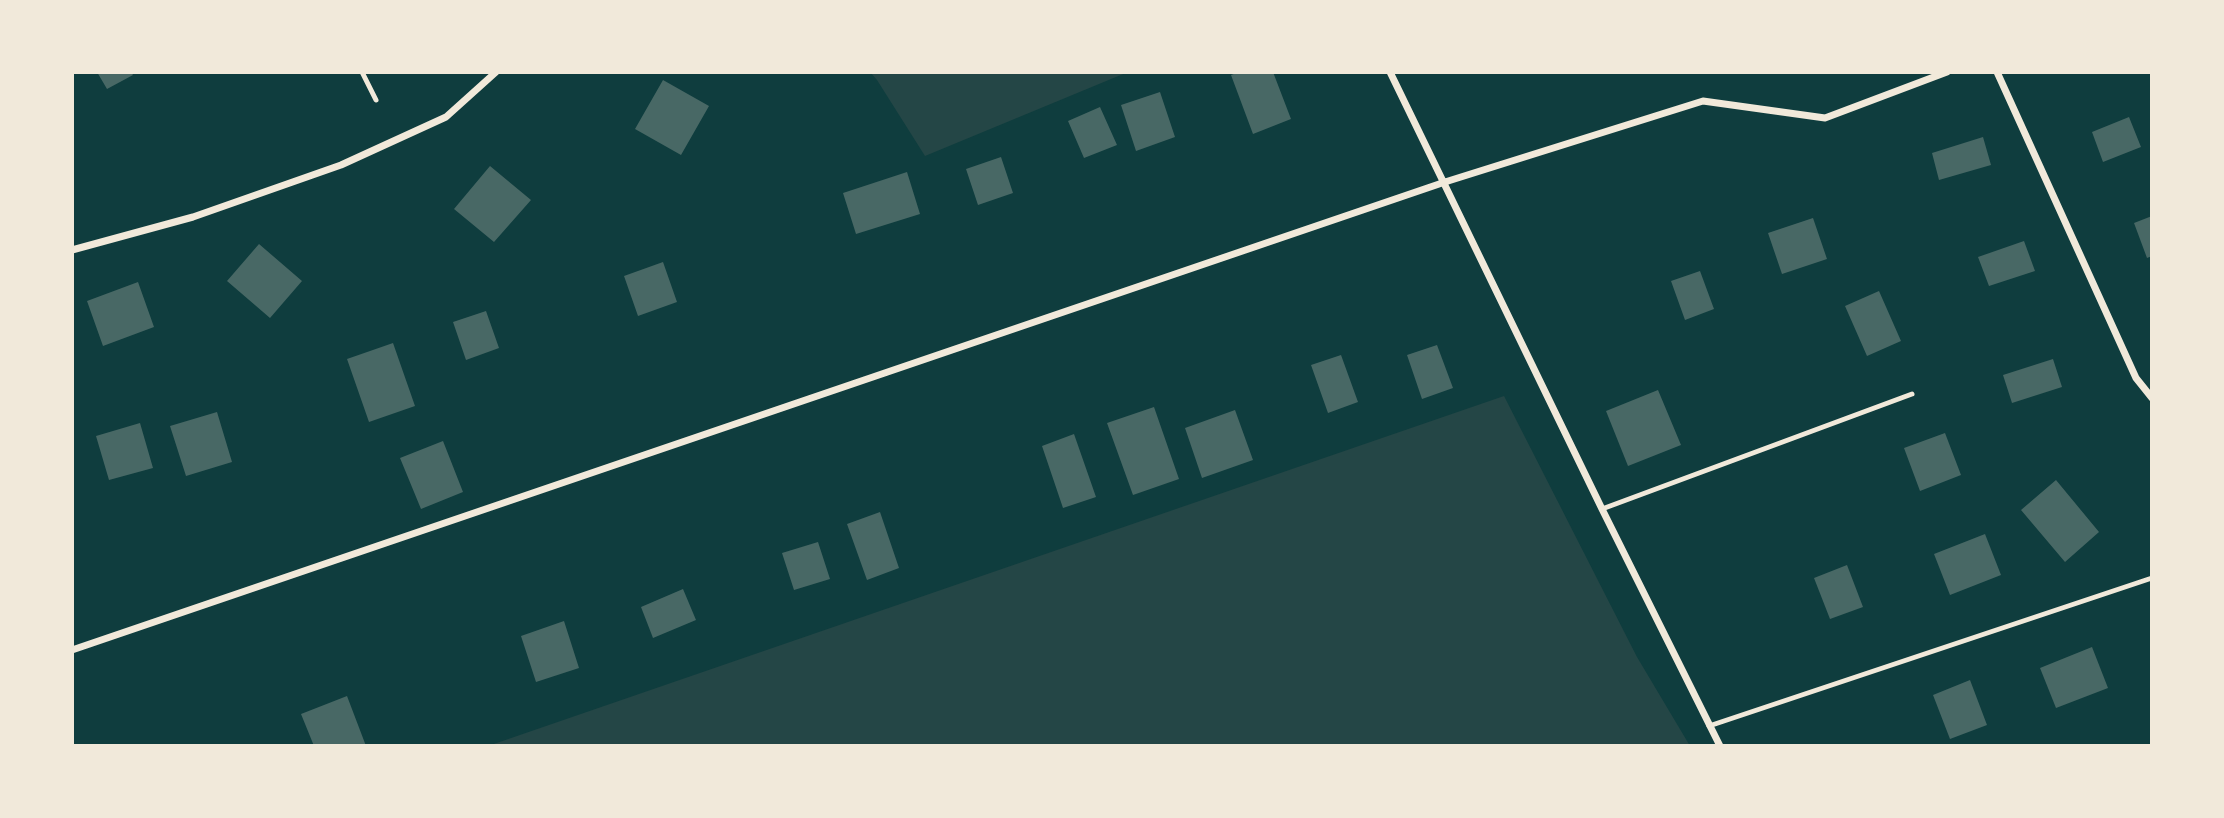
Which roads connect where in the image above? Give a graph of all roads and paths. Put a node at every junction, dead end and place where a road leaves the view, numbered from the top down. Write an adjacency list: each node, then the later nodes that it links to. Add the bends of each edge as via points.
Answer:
1 (362, 72): 6 (lane)
2 (496, 72): 8 (street, via 446,117 341,165 193,217)
3 (1390, 72): 7 (street)
4 (1947, 72): 7 (street, via 1825,118 1703,101)
5 (1997, 72): 10 (street, via 2136,378)
6 (376, 100)
7 (1445, 182): 11 (street); 13 (street)
8 (72, 250)
9 (1912, 394): 11 (lane)
10 (2152, 398)
11 (1602, 509): 14 (street)
12 (2152, 578): 14 (lane)
13 (72, 650)
14 (1709, 726): 15 (street)
15 (1720, 746)

